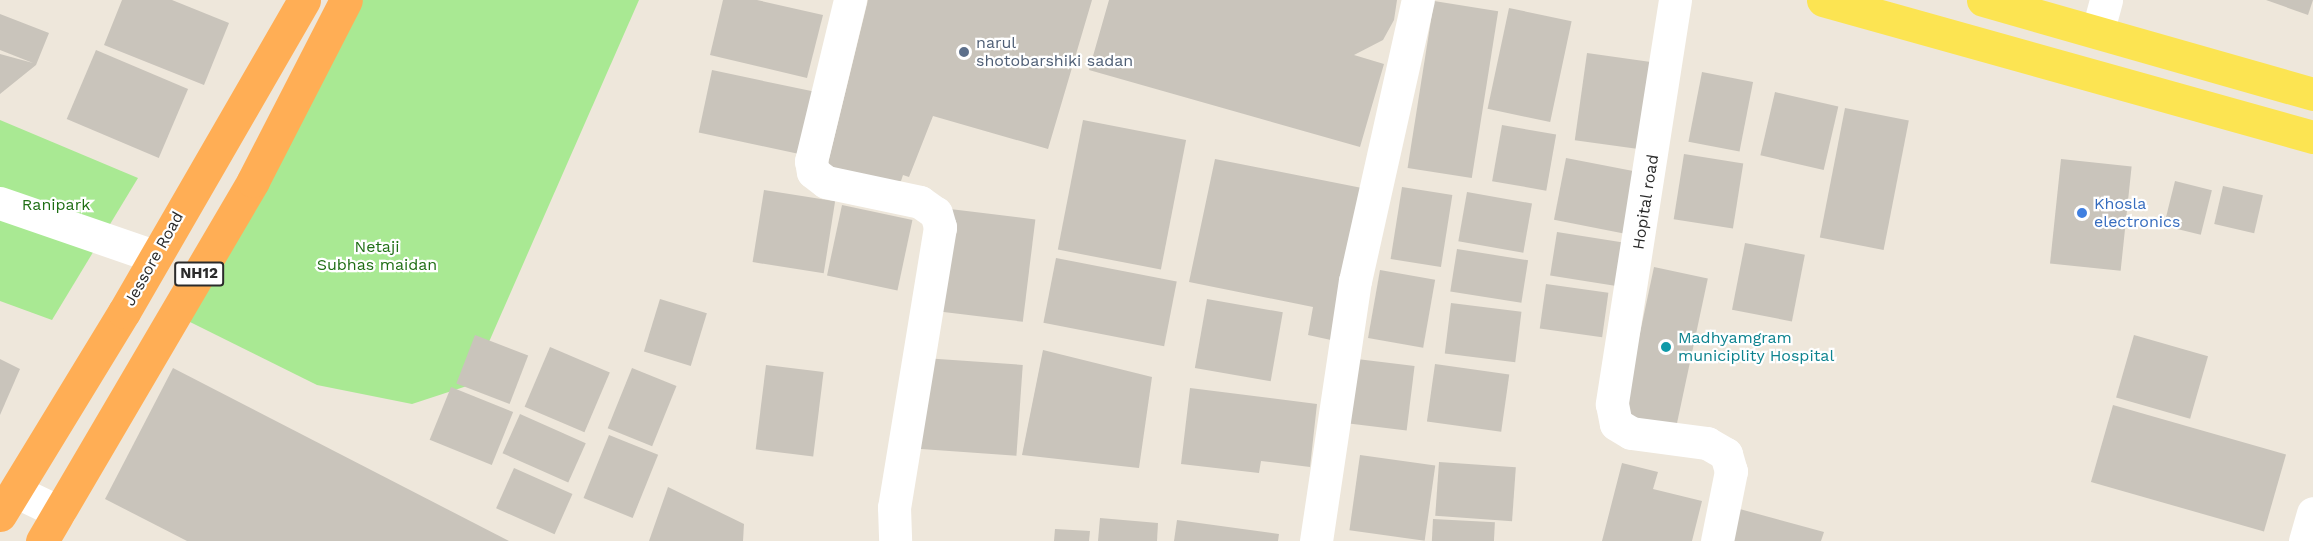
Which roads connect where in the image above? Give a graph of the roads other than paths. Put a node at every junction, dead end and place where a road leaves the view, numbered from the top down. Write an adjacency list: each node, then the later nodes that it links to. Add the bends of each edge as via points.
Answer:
1 (304, 0): 12 (highway, Jessore Road / NH12)
2 (345, 0): 14 (highway, NH12, via 253,181)
3 (850, 0): 17 (street, via 811,161 813,172 826,182 920,202 936,213 940,227 894,507)
4 (1418, 0): 18 (street, via 1355,281)
5 (1675, 0): 19 (street, Hopital road, via 1612,404 1616,424 1631,433 1707,443 1726,453 1731,471)
6 (1823, 0): 10 (main road)
7 (1983, 0): 8 (main road)
8 (2102, 15): 9 (main road)
9 (2313, 94)
10 (2313, 137)
11 (0, 203): 12 (street)
12 (154, 256): 13 (highway, Jessore Road / NH12)
13 (7, 503): 14 (street)
14 (59, 512): 16 (highway, NH12)
15 (2313, 513): 20 (street)
16 (42, 541)
17 (895, 541)
18 (1316, 541)
19 (1717, 541)
20 (2305, 541)

